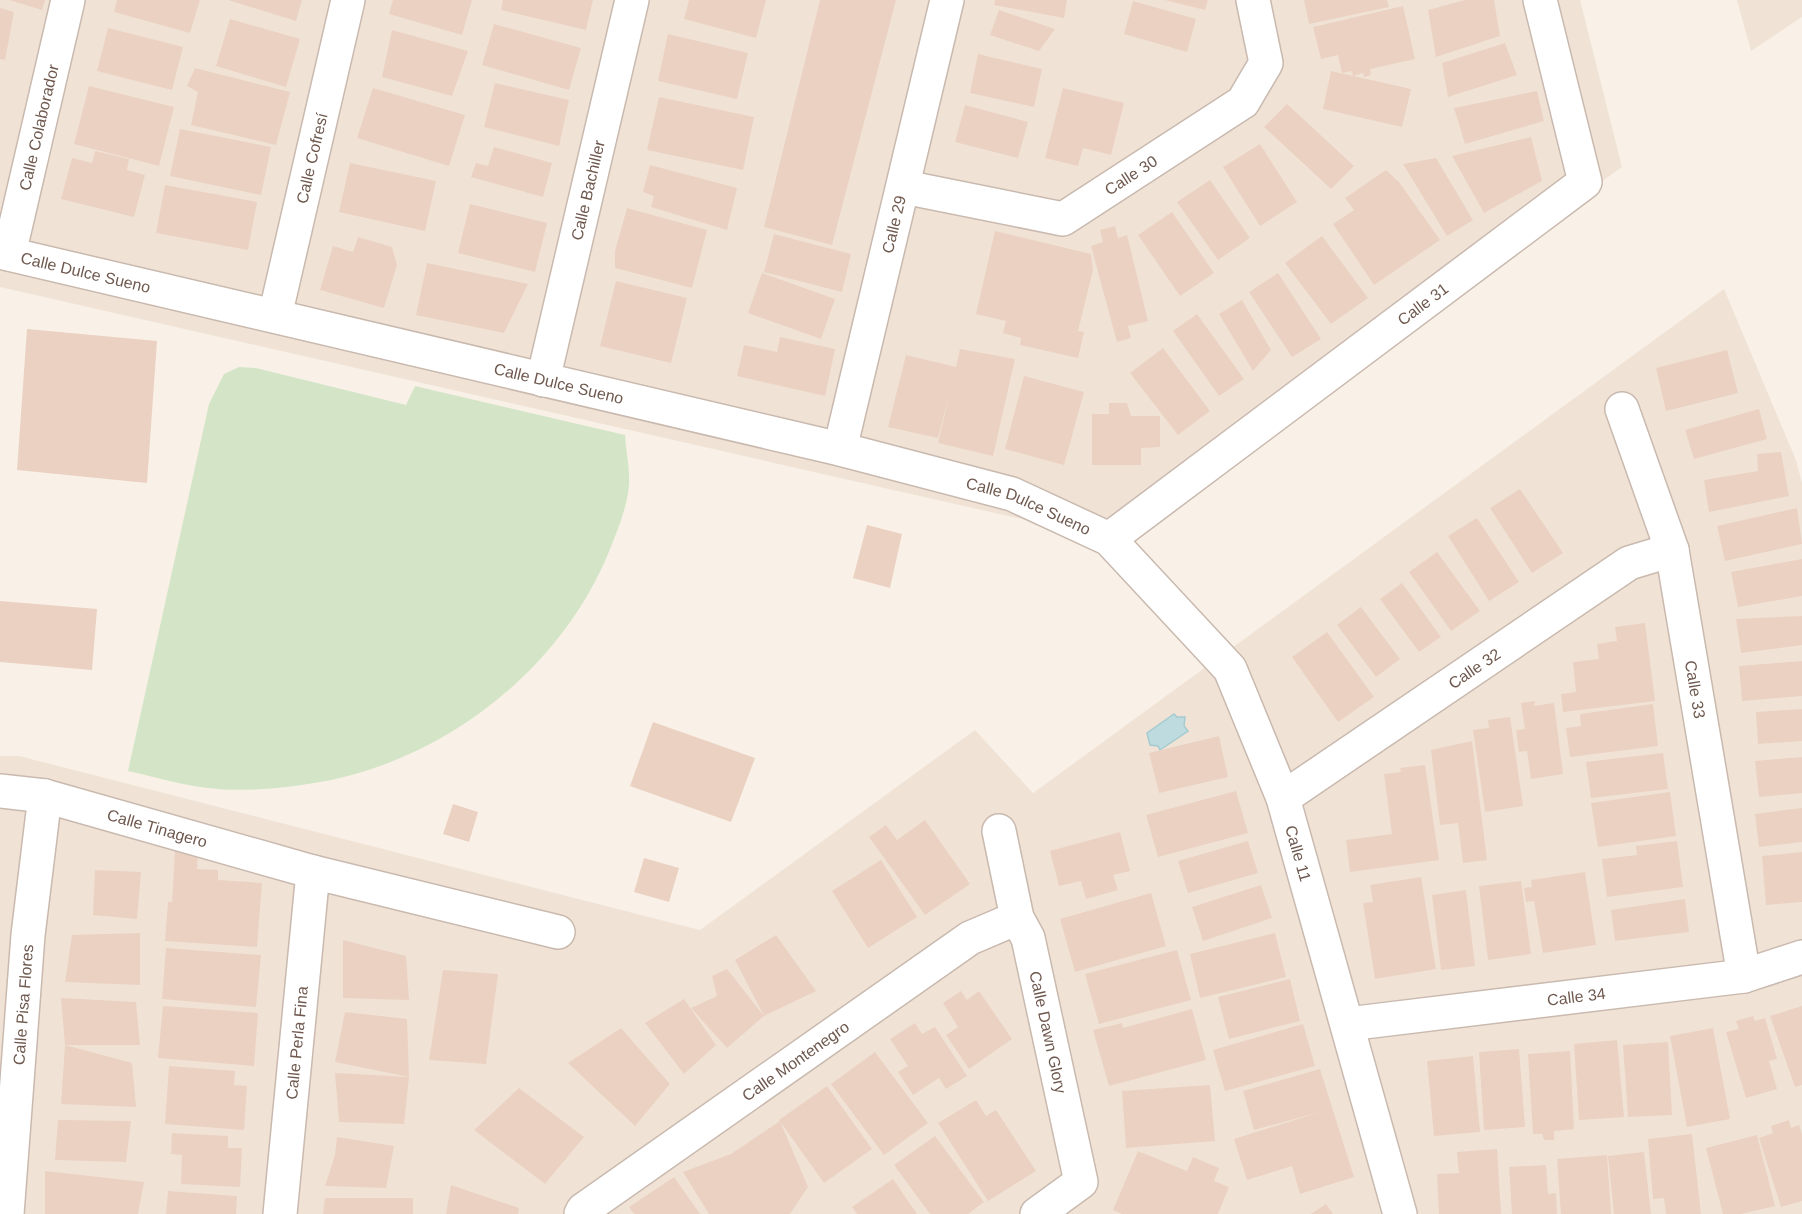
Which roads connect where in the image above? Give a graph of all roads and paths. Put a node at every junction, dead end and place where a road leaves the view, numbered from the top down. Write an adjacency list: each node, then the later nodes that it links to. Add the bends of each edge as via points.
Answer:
1 (68, 0): 8 (street, Calle Colaborador)
2 (348, 0): 9 (street, Calle Cofresí)
3 (632, 0): 10 (street, Calle Bachiller)
4 (947, 0): 7 (street, Calle 29)
5 (1253, 0): 7 (street, Calle 30, via 1266,63 1243,102 1063,219)
6 (1540, 0): 13 (street, Calle 31, via 1585,182)
7 (904, 187): 12 (street, Calle 29)
8 (4, 253): 9 (street, Calle Dulce Sueno)
9 (275, 316): 10 (street, Calle Dulce Sueno)
10 (543, 380): 12 (street, Calle Dulce Sueno)
11 (1622, 410): 14 (street, Calle 33)
12 (840, 449): 13 (street, Calle Dulce Sueno, via 1012,494)
13 (1109, 539): 17 (street, Calle 11, via 1230,669)
14 (1672, 550): 17 (street, Calle 32, via 1629,563); 23 (street, Calle 33)
15 (0, 791): 16 (street, Calle Tinagero)
16 (45, 796): 19 (street, Calle Tinagero); 25 (street, Calle Pisa Flores, via 28,935)
17 (1283, 798): 24 (street, Calle 11)
18 (999, 831): 20 (street, Calle Dawn Glory)
19 (313, 872): 21 (street, Calle Tinagero); 26 (street, Calle Perla Fina)
20 (1017, 918): 27 (street, Calle Montenegro, via 970,938); 28 (street, Calle Dawn Glory, via 1028,938 1081,1182)
21 (558, 932)
22 (1802, 957): 23 (street, Calle 34)
23 (1744, 976): 24 (street, Calle 34)
24 (1348, 1024): 29 (street, Calle 11)
25 (7, 1214)
26 (280, 1214)
27 (581, 1214)
28 (1037, 1214)
29 (1400, 1214)

